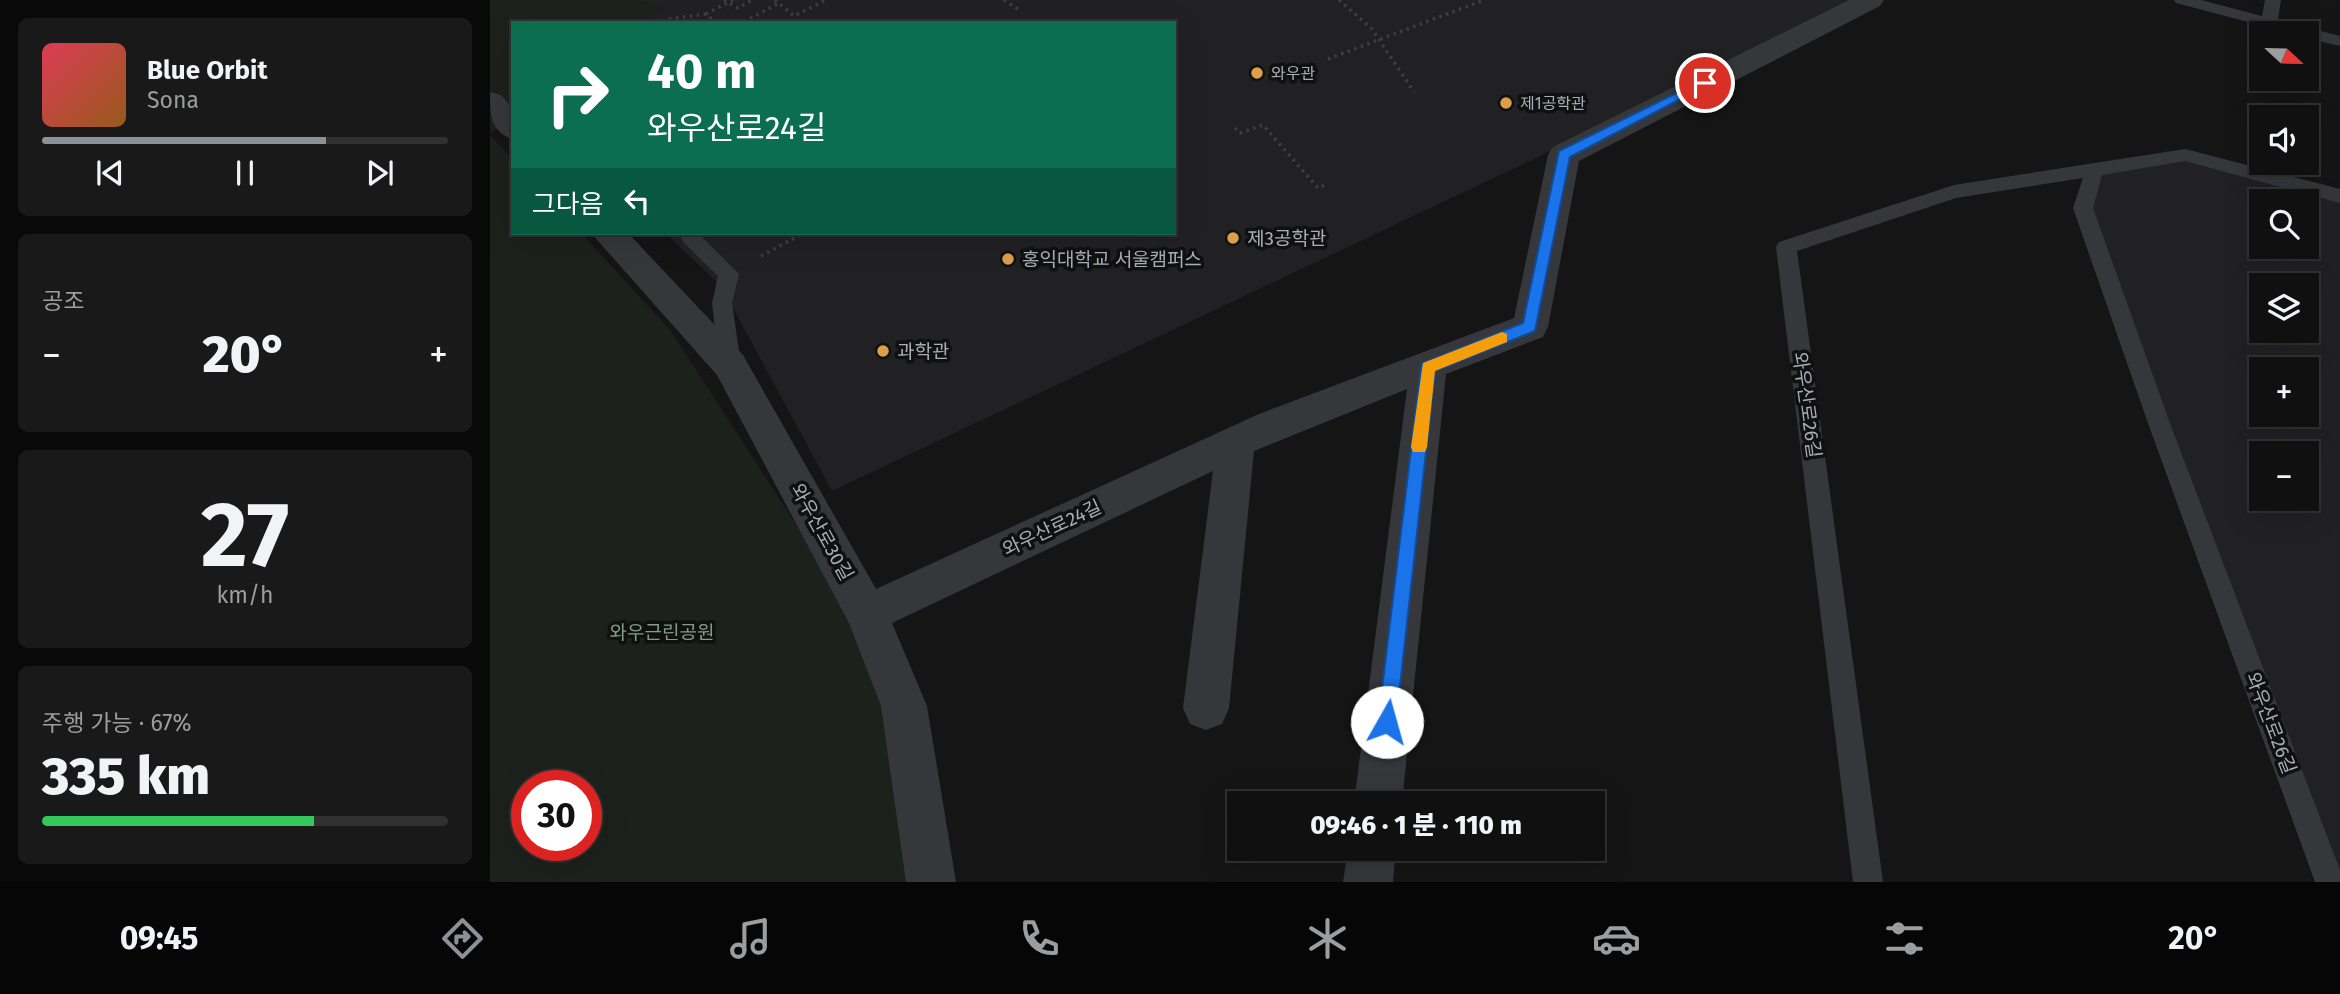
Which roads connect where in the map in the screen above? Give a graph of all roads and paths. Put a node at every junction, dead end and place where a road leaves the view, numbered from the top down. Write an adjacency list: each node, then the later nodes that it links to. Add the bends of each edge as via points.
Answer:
1 (733, 0): 10 (path)
2 (752, 0): 10 (path, via 737,8)
3 (827, 0): 11 (path, via 794,16)
4 (1004, 0): 12 (path)
5 (1339, 0): 20 (path)
6 (1484, 0): 20 (path)
7 (1870, 0): 35 (street, 와우산로24길, via 1564,155 1530,327)
8 (2182, 0): 17 (lane)
9 (2273, 0): 18 (lane)
10 (726, 1): 13 (path)
11 (777, 1): 16 (path)
12 (1019, 10)
13 (706, 14): 14 (path); 15 (path)
14 (669, 19)
15 (714, 21)
16 (746, 21)
17 (2265, 21)
18 (2269, 21)
19 (2319, 35): 21 (lane)
20 (1380, 40): 22 (path); 23 (path)
21 (2340, 41)
22 (1328, 59)
23 (1414, 92)
24 (490, 102): 25 (street)
25 (511, 128)
26 (1235, 128): 28 (path, via 1240,133 1263,125 1318,188)
27 (2095, 168): 29 (lane, 와우산로26길, via 2185,155); 43 (lane, 와우산로26길, via 1954,192 1786,247); 44 (lane, 와우산로26길, via 2083,208)
28 (1328, 184)
29 (2340, 196)
30 (610, 235): 34 (street, 와우산로30길)
31 (800, 235): 33 (path)
32 (691, 238): 33 (lane)
33 (729, 274): 34 (lane, via 722,303)
34 (730, 365): 37 (street, 와우산로30길)
35 (1428, 367): 36 (street, 와우산로24길); 39 (street)
36 (1236, 443): 37 (street, 와우산로24길); 38 (street)
37 (867, 614): 41 (street, 와우산로30길, via 904,706)
38 (1206, 708)
39 (1379, 791)
40 (1371, 861): 42 (street)
41 (931, 882)
42 (1368, 882)
43 (1868, 882)
44 (2330, 882)

